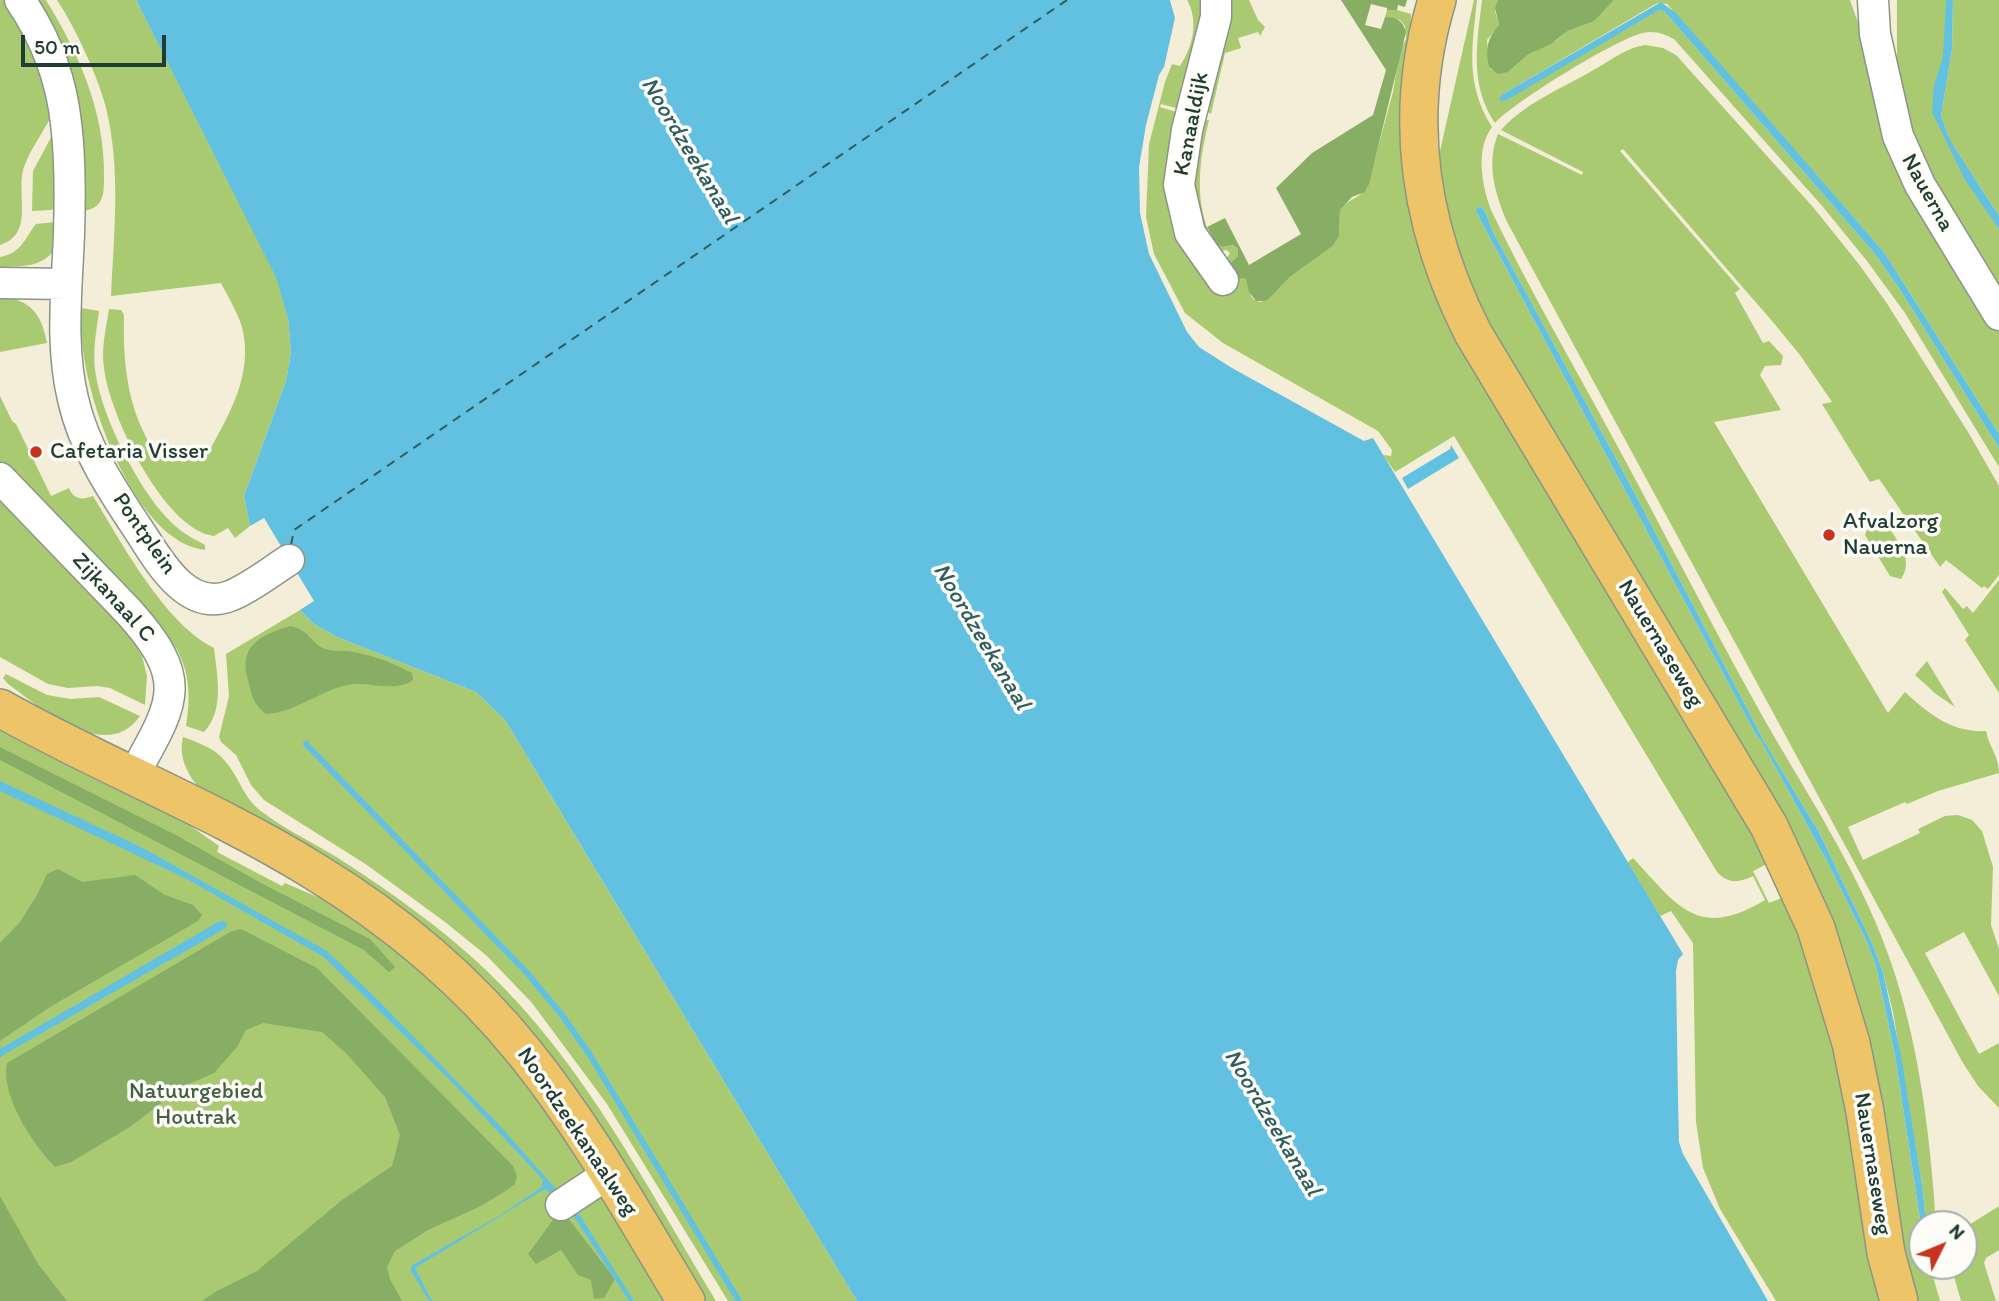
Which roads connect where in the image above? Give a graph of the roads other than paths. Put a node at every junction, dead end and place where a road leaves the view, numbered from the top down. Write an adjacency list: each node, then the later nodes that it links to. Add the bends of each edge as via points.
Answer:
1 (20, 0): 9 (street, via 50,52 63,100 69,231)
2 (1216, 0): 7 (street, Kanaaldijk, via 1179,185 1190,233)
3 (1437, 0): 18 (main road, Nauernaseweg, via 1422,73 1419,123 1424,199 1452,292 1769,826 1807,905 1851,1043 1886,1254)
4 (1873, 0): 6 (street, Nauerna)
5 (1892, 0): 6 (street, Nauerna, via 1891,37)
6 (1882, 60): 10 (street, Nauerna, via 1892,118 1910,166)
7 (1223, 280)
8 (0, 283): 9 (street)
9 (66, 284): 12 (street, Pontplein, via 66,348 81,425 153,553 190,593 206,600 232,595)
10 (1999, 315)
11 (0, 478): 14 (street, Zijkanaal C, via 128,611 162,656 170,688 168,710)
12 (289, 560)
13 (0, 708): 14 (main road, Noordzeekanaalweg)
14 (134, 776): 15 (main road, Noordzeekanaalweg, via 286,854 376,912 413,942 463,986 523,1051)
15 (608, 1174): 16 (street); 17 (main road, Noordzeekanaalweg)
16 (561, 1205)
17 (686, 1301)
18 (1899, 1301)

